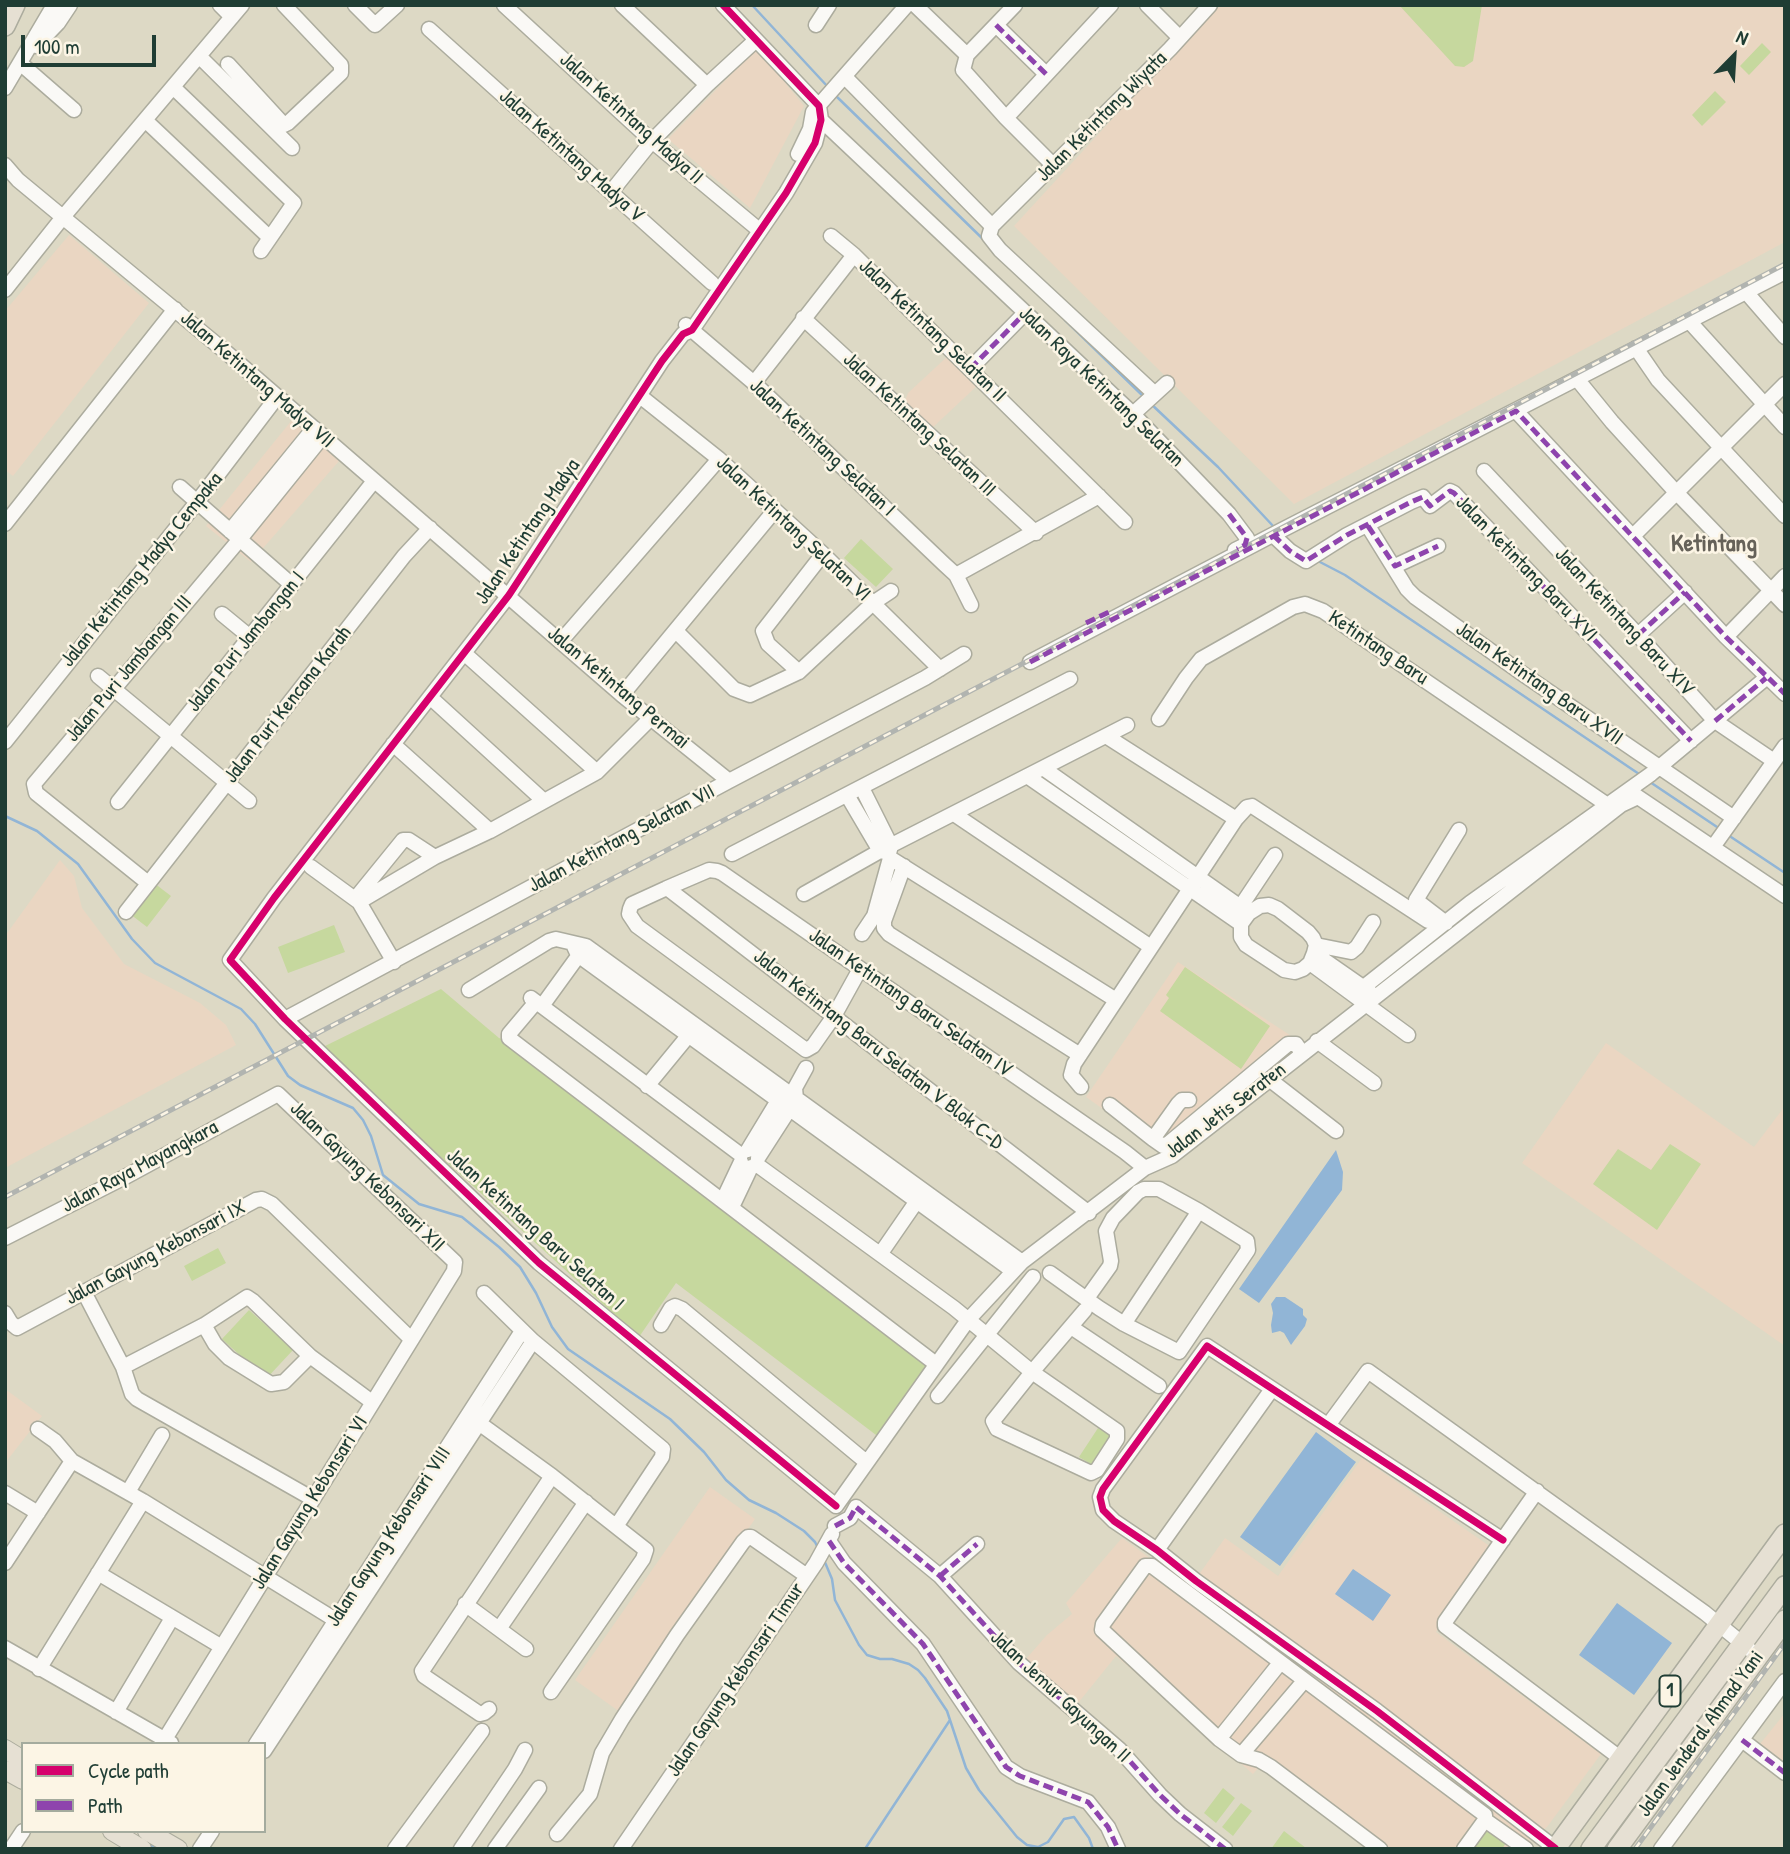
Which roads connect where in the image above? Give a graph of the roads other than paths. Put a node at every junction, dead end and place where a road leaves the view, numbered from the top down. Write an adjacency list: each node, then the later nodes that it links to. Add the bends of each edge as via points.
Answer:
1 (15, 5): 21 (highway)
2 (54, 5): 27 (street)
3 (70, 5): 27 (street)
4 (242, 5): 18 (street)
5 (284, 5): 28 (street, via 341,65 341,73 284,125)
6 (355, 5): 7 (street, via 376,25)
7 (397, 5)
8 (504, 5): 39 (street, Jalan Ketintang Madya II)
9 (622, 5): 31 (street)
10 (723, 5): 24 (street, Jalan Raya Ketintang Selatan)
11 (829, 5): 19 (street)
12 (907, 5): 30 (street, Jalan Ketintang Madya)
13 (915, 5): 25 (street)
14 (1015, 5): 20 (street)
15 (1111, 5): 29 (street)
16 (1147, 5): 23 (street)
17 (1210, 5): 23 (street, Jalan Ketintang Wiyata)
18 (225, 11): 26 (street)
19 (816, 25)
20 (996, 25): 25 (street); 29 (street)
21 (5, 26)
22 (429, 29): 44 (street, Jalan Ketintang Madya V)
23 (1181, 38): 42 (street, Jalan Ketintang Wiyata)
24 (753, 40): 31 (street); 35 (street, Jalan Raya Ketintang Selatan)
25 (967, 55): 36 (street, via 963,70)
26 (199, 56): 32 (street); 41 (street)
27 (22, 60): 33 (street); 34 (street)
28 (228, 64)
29 (1046, 74): 36 (street)
30 (844, 78): 35 (street, Jalan Ketintang Madya); 46 (street)
31 (706, 85): 39 (street)
32 (173, 87): 37 (street); 49 (street, via 294,203)
33 (5, 88)
34 (74, 110)
35 (818, 111): 38 (street, Jalan Raya Ketintang Selatan); 40 (street, Jalan Ketintang Madya); 47 (street, Jalan Ketintang Madya)
36 (1006, 118): 42 (street)
37 (145, 121): 45 (street); 49 (street)
38 (838, 138): 40 (street); 57 (street, Jalan Raya Ketintang Selatan)
39 (652, 141): 44 (street); 47 (street, Jalan Ketintang Madya II)
40 (815, 142): 47 (street, Jalan Ketintang Madya, via 786,192)
41 (292, 148)
42 (1054, 164): 46 (street, Jalan Ketintang Wiyata)
43 (5, 165): 45 (street, Jalan Ketintang Madya VII)
44 (611, 192): 53 (street, Jalan Ketintang Madya V)
45 (59, 214): 54 (street); 56 (street, Jalan Ketintang Madya VII)
46 (992, 226): 70 (street, via 989,236 1000,250)
47 (756, 227): 53 (street, Jalan Ketintang Madya); 60 (street, Jalan Ketintang Madya)
48 (831, 236): 51 (street)
49 (270, 238): 50 (street)
50 (261, 251)
51 (853, 255): 58 (street, Jalan Ketintang Selatan II); 63 (street, Jalan Ketintang Selatan II)
52 (1785, 272): 55 (street)
53 (712, 283): 60 (street, Jalan Ketintang Madya)
54 (5, 290)
55 (1746, 292): 59 (street); 61 (street)
56 (175, 309): 69 (street, Jalan Ketintang Madya VII); 86 (street)
57 (1025, 313): 63 (street); 70 (street, Jalan Raya Ketintang Selatan)
58 (803, 318): 65 (street, Jalan Ketintang Selatan II); 89 (street, Jalan Ketintang Selatan III)
59 (1689, 321): 62 (street); 71 (street)
60 (687, 329): 65 (street, Jalan Ketintang Selatan I); 68 (street, Jalan Ketintang Madya)
61 (1785, 337)
62 (1636, 348): 64 (street); 75 (street, via 1658,380)
63 (970, 369): 81 (street, Jalan Ketintang Selatan II)
64 (1577, 379): 72 (street); 80 (street)
65 (754, 383): 96 (street, Jalan Ketintang Selatan I)
66 (1167, 383): 70 (street)
67 (1785, 384): 71 (street)
68 (640, 396): 76 (street, Jalan Ketintang Selatan VI); 102 (street, Jalan Ketintang Madya)
69 (277, 397): 74 (street, Jalan Ketintang Madya VII); 82 (street, Jalan Ketintang Madya Cempaka)
70 (1144, 404): 107 (street, Jalan Raya Ketintang Selatan, via 1247,541)
71 (1764, 404): 73 (street); 75 (street)
72 (1516, 411): 90 (street); 92 (street)
73 (1785, 426)
74 (319, 432): 78 (street, Jalan Ketintang Madya VII); 91 (street, Jalan Puri Jambangan III)
75 (1721, 447): 80 (street); 84 (street)
76 (719, 459): 83 (street, Jalan Ketintang Selatan VI); 112 (street)
77 (1484, 471): 109 (street, Jalan Ketintang Baru XIV)
78 (374, 481): 88 (street, Jalan Ketintang Madya VII); 98 (street, Jalan Puri Jambangan I)
79 (180, 487): 82 (street)
80 (1676, 493): 92 (street); 99 (street)
81 (1100, 496): 85 (street, Jalan Ketintang Selatan II); 89 (street)
82 (197, 502): 91 (street); 132 (street, Jalan Ketintang Madya Cempaka)
83 (775, 510): 94 (street, Jalan Ketintang Selatan VI); 108 (street)
84 (1785, 516)
85 (1125, 522)
86 (5, 524)
87 (1368, 526): 90 (street, Jalan Ketintang Baru XVI, via 1310,559 1290,551); 95 (street, Jalan Ketintang Baru XVII); 131 (street, Jalan Ketintang Baru XVI, via 1423,497 1430,506 1454,492)
88 (430, 528): 102 (street, Jalan Ketintang Madya VII); 141 (street, Jalan Puri Kencana Karah)
89 (1036, 533): 96 (street)
90 (1275, 534): 115 (street)
91 (235, 535): 98 (street); 121 (street, Jalan Puri Jambangan III)
92 (1633, 536): 101 (street)
93 (1438, 546): 95 (street)
94 (822, 554): 103 (street, Jalan Ketintang Selatan VI); 117 (street, via 763,631 768,644)
95 (1395, 566): 137 (street, Jalan Ketintang Baru XVII, via 1415,597)
96 (956, 575): 104 (street, Jalan Ketintang Selatan I)
97 (1785, 576): 99 (street)
98 (292, 585): 110 (street, Jalan Puri Jambangan I)
99 (1771, 590): 105 (street); 111 (street)
100 (891, 591): 103 (street)
101 (1685, 593): 109 (street); 111 (street)
102 (509, 595): 112 (street, Jalan Ketintang Permai); 113 (street, Jalan Ketintang Madya)
103 (873, 603): 116 (street, Jalan Ketintang Selatan VI); 117 (street)
104 (971, 605)
105 (1785, 605)
106 (222, 614): 110 (street)
107 (1086, 623)
108 (676, 631): 117 (street, via 742,694 750,695); 123 (street)
109 (1638, 635): 127 (street, Jalan Ketintang Baru XIV)
110 (250, 637): 129 (street, Jalan Puri Jambangan I)
111 (1726, 637): 119 (street)
112 (561, 640): 123 (street, Jalan Ketintang Permai)
113 (464, 653): 124 (street, Jalan Ketintang Madya); 138 (street)
114 (964, 654): 116 (street, Jalan Ketintang Selatan VII)
115 (1030, 662)
116 (940, 669): 140 (street, Jalan Ketintang Selatan VII)
117 (799, 672)
118 (98, 676): 121 (street)
119 (1766, 678): 122 (street); 127 (street, Jalan Jetis Seraten)
120 (1070, 679): 142 (street)
121 (113, 688): 129 (street); 161 (street, Jalan Puri Jambangan III, via 34,783 34,789)
122 (1785, 694)
123 (622, 695): 125 (street, Jalan Ketintang Permai)
124 (430, 697): 133 (street, Jalan Ketintang Madya); 146 (street)
125 (650, 718): 138 (street); 140 (street, Jalan Ketintang Permai)
126 (1160, 719): 148 (street, Ketintang Baru, via 1202,659 1305,604 1323,611)
127 (1715, 721): 131 (street, Jalan Jetis Seraten); 135 (street, Jalan Ketintang Baru XIV)
128 (1127, 725): 130 (street)
129 (170, 736): 141 (street); 147 (street, Jalan Puri Jambangan I)
130 (1106, 736): 136 (street); 150 (street)
131 (1690, 741): 137 (street, Jalan Jetis Seraten)
132 (5, 742)
133 (393, 744): 152 (street); 175 (street, Jalan Ketintang Madya)
134 (1785, 746): 135 (street)
135 (1774, 761): 153 (street)
136 (1043, 768): 139 (street); 160 (street)
137 (1655, 771): 143 (street, Jalan Jetis Seraten); 153 (street, Jalan Ketintang Baru XVII)
138 (597, 772): 146 (street)
139 (1027, 776): 149 (street); 160 (street)
140 (729, 781): 176 (street, Jalan Ketintang Selatan VII)
141 (226, 783): 145 (street); 161 (street, Jalan Puri Kencana Karah)
142 (862, 788): 144 (street); 154 (street)
143 (1633, 791): 148 (street, Jalan Jetis Seraten); 153 (street); 179 (street, Jalan Jetis Seraten, via 1621,805)
144 (847, 795): 154 (street); 155 (street)
145 (248, 800)
146 (544, 801): 152 (street)
147 (118, 802)
148 (1606, 804): 170 (street, Jalan Jetis Seraten)
149 (954, 814): 154 (street); 172 (street)
150 (1236, 819): 160 (street); 168 (street, via 1252,806)
151 (1459, 830): 170 (street, via 1416,900)
152 (490, 831): 157 (street)
153 (1724, 832): 164 (street)
154 (887, 852): 158 (street); 163 (street); 171 (street, via 874,916)
155 (732, 854)
156 (1275, 855): 167 (street)
157 (435, 857): 165 (street); 165 (street, via 403,840)
158 (904, 866): 180 (street); 188 (street, via 884,921 889,934)
159 (311, 867): 165 (street)
160 (1194, 882): 167 (street); 172 (street)
161 (148, 883): 166 (street, Jalan Puri Kencana Karah)
162 (667, 888): 177 (street, Jalan Ketintang Baru Selatan IV, via 709,870 717,871); 182 (street, Jalan Ketintang Baru Selatan V Blok C-D); 182 (street, via 632,904 629,914 637,926 806,1050)
163 (804, 894)
164 (1785, 896)
165 (357, 901): 176 (street)
166 (126, 912)
167 (1244, 914): 174 (street, via 1260,906 1278,909 1308,932); 174 (street, via 1241,937 1246,945 1284,970 1295,972)
168 (1428, 921)
169 (1373, 922): 174 (street, via 1351,952)
170 (1446, 923): 179 (street, Jalan Jetis Seraten)
171 (862, 934)
172 (1151, 947): 180 (street)
173 (579, 949): 178 (street, via 556,939 548,941); 181 (street); 184 (street)
174 (1313, 953): 179 (street)
175 (230, 960): 183 (street, Jalan Ketintang Baru Selatan I)
176 (394, 962): 183 (street, Jalan Ketintang Selatan VII)
177 (860, 969): 182 (street); 201 (street, Jalan Ketintang Baru Selatan IV)
178 (469, 990)
179 (1365, 995): 185 (street); 186 (street, Jalan Jetis Seraten)
180 (1116, 1000): 188 (street)
181 (536, 1002): 192 (street); 203 (street, via 509,1038)
182 (834, 1016): 205 (street, Jalan Ketintang Baru Selatan V Blok C-D)
183 (285, 1019): 248 (street, Jalan Ketintang Baru Selatan I, via 540,1263)
184 (692, 1031): 192 (street); 195 (street)
185 (1408, 1035)
186 (1317, 1041): 187 (street, Jalan Jetis Seraten); 191 (street)
187 (1302, 1053): 190 (street, Jalan Jetis Seraten); 199 (street, via 1296,1044 1288,1044 1166,1146)
188 (1080, 1055): 193 (street, via 1071,1070)
189 (806, 1068): 195 (street)
190 (1269, 1079): 198 (street); 201 (street, Jalan Jetis Seraten, via 1172,1156)
191 (1374, 1083)
192 (647, 1086): 200 (street)
193 (1081, 1087)
194 (273, 1094): 206 (street, Jalan Raya Mayangkara); 208 (street, Jalan Gayung Kebonsari XII, via 281,1095)
195 (789, 1097): 200 (street); 202 (street)
196 (1189, 1100): 199 (street, via 1178,1104)
197 (1110, 1105): 199 (street)
198 (1336, 1131)
199 (1153, 1139)
200 (749, 1159): 203 (street); 207 (street)
201 (1145, 1168): 205 (street, Jalan Jetis Seraten)
202 (920, 1196): 207 (street); 209 (street)
203 (727, 1204): 228 (street)
204 (1199, 1211): 214 (street, via 1158,1189 1138,1192 1106,1231 1110,1266); 218 (street); 224 (street, via 1247,1241 1248,1250)
205 (1089, 1213): 209 (street, Jalan Jetis Seraten)
206 (5, 1238)
207 (881, 1253): 217 (street)
208 (456, 1266): 225 (street, Jalan Gayung Kebonsari VI)
209 (1017, 1266): 217 (street, Jalan Jetis Seraten)
210 (1050, 1273): 218 (street)
211 (1033, 1277): 222 (street)
212 (84, 1292): 216 (street, Jalan Gayung Kebonsari IX, via 18,1328); 225 (street, Jalan Gayung Kebonsari IX, via 262,1199); 229 (street)
213 (484, 1293): 223 (street)
214 (1090, 1294)
215 (1085, 1310): 221 (street)
216 (5, 1313)
217 (968, 1320): 222 (street); 228 (street, Jalan Jetis Seraten)
218 (1124, 1324): 224 (street, via 1176,1352)
219 (204, 1325): 227 (street, via 248,1298); 227 (street, via 229,1358 271,1384 286,1380); 229 (street)
220 (661, 1325): 240 (street, via 671,1307 682,1309)
221 (1071, 1327): 230 (street); 231 (street)
222 (986, 1335): 230 (street); 233 (street)
223 (528, 1336): 235 (street, Jalan Gayung Kebonsari VIII); 250 (street, via 663,1449)
224 (1192, 1336): 226 (street)
225 (411, 1339): 234 (street, Jalan Gayung Kebonsari VI)
226 (1207, 1346): 232 (street); 256 (street, via 1101,1497 1107,1516)
227 (310, 1356): 234 (street)
228 (931, 1360): 240 (street, Jalan Jetis Seraten)
229 (123, 1367): 245 (street, via 132,1394 142,1403)
230 (1032, 1372): 230 (street, via 993,1419 994,1426 1088,1472 1096,1471 1117,1440 1117,1431)
231 (1159, 1386)
232 (1272, 1389): 236 (street); 256 (street)
233 (938, 1396)
234 (373, 1402): 245 (street, Jalan Gayung Kebonsari VI)
235 (474, 1419): 241 (street); 266 (street, Jalan Gayung Kebonsari VIII)
236 (1329, 1424): 242 (street, via 1367,1371); 253 (street)
237 (38, 1429): 239 (street)
238 (162, 1434): 243 (street)
239 (72, 1461): 243 (street); 249 (street)
240 (865, 1461): 248 (street, Jalan Jetis Seraten)
241 (552, 1476): 247 (street); 263 (street)
242 (1537, 1491): 253 (street); 268 (street)
243 (128, 1492): 246 (street)
244 (5, 1493): 249 (street)
245 (313, 1499): 259 (street, Jalan Gayung Kebonsari VI)
246 (143, 1501): 258 (street); 259 (street)
247 (586, 1502): 250 (street); 267 (street)
248 (836, 1506): 251 (street, Jalan Gayung Kebonsari Timur)
249 (38, 1513): 257 (street)
250 (617, 1525): 276 (street, via 646,1549 646,1554)
251 (835, 1526): 255 (street, Jalan Gayung Kebonsari Timur); 260 (street, Jalan Jemur Gayungan II, via 856,1507)
252 (1785, 1534): 268 (highway, 1)
253 (1503, 1540): 288 (street, via 1445,1626)
254 (977, 1544): 260 (street)
255 (827, 1545): 261 (street, Jalan Gayung Kebonsari Timur); 309 (street, via 923,1644 1006,1767 1088,1802)
256 (1157, 1550): 300 (street)
257 (5, 1563)
258 (98, 1573): 264 (street); 273 (street)
259 (265, 1576): 266 (street); 269 (street, Jalan Gayung Kebonsari VI)
260 (940, 1576): 310 (street, Jalan Jemur Gayungan II, via 1019,1663 1119,1749 1180,1814)
261 (804, 1580): 298 (street, via 751,1537 743,1542 622,1719 602,1753 590,1794); 308 (street, Jalan Gayung Kebonsari Timur)
262 (1785, 1586): 268 (highway, Jalan Jenderal Ahmad Yani / 1)
263 (465, 1604): 267 (street); 277 (street, via 422,1673 480,1713)
264 (173, 1618): 269 (street); 278 (street)
265 (1785, 1620): 268 (highway, Jalan Jenderal Ahmad Yani / 1)
266 (341, 1624): 283 (street, Jalan Gayung Kebonsari VIII); 284 (street, Jalan Gayung Kebonsari VIII)
267 (499, 1629): 271 (street)
268 (1738, 1640): 288 (highway, 1); 314 (highway, Jalan Jenderal Ahmad Yani / 1); 315 (highway, Jalan Jenderal Ahmad Yani / 1)
269 (222, 1647): 282 (street, Jalan Gayung Kebonsari VI)
270 (5, 1648): 273 (street)
271 (526, 1649)
272 (1280, 1663): 274 (street); 280 (street); 280 (street, via 1152,1566 1145,1566 1102,1630)
273 (39, 1669): 278 (street)
274 (1304, 1681): 287 (street); 294 (street, via 1485,1815)
275 (1785, 1681): 281 (street)
276 (551, 1692)
277 (489, 1709)
278 (116, 1712): 282 (street)
279 (482, 1731): 305 (street)
280 (1220, 1739): 287 (street)
281 (1742, 1740): 291 (street); 316 (street)
282 (169, 1742)
283 (257, 1742)
284 (266, 1748)
285 (5, 1749): 289 (main road)
286 (525, 1750): 306 (street)
287 (1241, 1755): 311 (street, via 1263,1762)
288 (1620, 1758): 300 (highway, 1)
289 (21, 1759)
290 (5, 1770): 292 (main road)
291 (1785, 1773)
292 (21, 1779)
293 (539, 1788): 307 (street)
294 (1485, 1820): 312 (street); 313 (street)
295 (21, 1833): 301 (street)
296 (150, 1833): 303 (main road)
297 (211, 1833): 304 (street)
298 (557, 1835)
299 (118, 1839): 302 (main road)
300 (1555, 1848)
301 (11, 1849)
302 (142, 1849)
303 (178, 1849)
304 (200, 1849)
305 (395, 1849)
306 (461, 1849)
307 (495, 1849)
308 (621, 1849)
309 (1118, 1849)
310 (1225, 1849)
311 (1380, 1849)
312 (1464, 1849)
313 (1525, 1849)
314 (1591, 1849)
315 (1617, 1849)
316 (1661, 1849)

